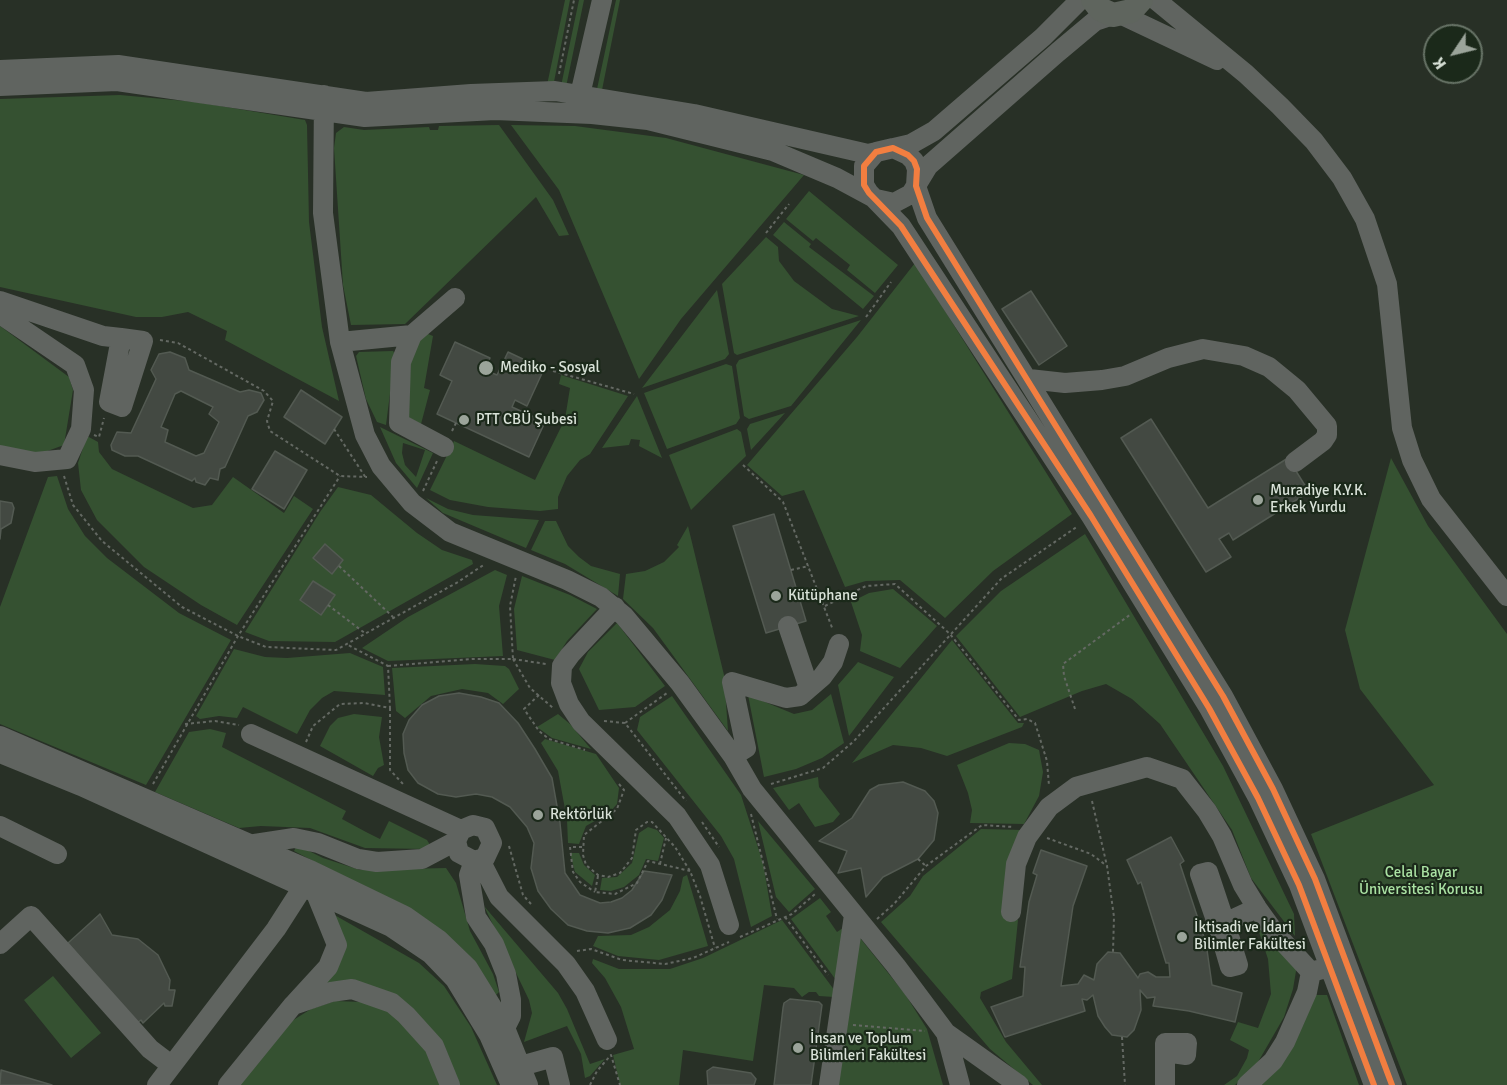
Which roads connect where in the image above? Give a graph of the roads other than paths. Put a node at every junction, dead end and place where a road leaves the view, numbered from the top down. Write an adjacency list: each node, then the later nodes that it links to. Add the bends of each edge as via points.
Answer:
1 (602, 0): 9 (street)
2 (1080, 0): 11 (street, via 1044,37 934,131 911,144)
3 (1093, 0): 5 (main road, via 1100,9)
4 (1156, 0): 7 (street)
5 (1126, 10): 7 (street); 12 (street, via 1095,21 928,166)
6 (0, 70): 10 (street, via 118,65)
7 (1246, 74): 25 (street, via 1314,141 1342,178 1365,219 1387,284 1402,428 1412,460 1431,498)
8 (0, 86): 10 (street, via 117,81)
9 (580, 95): 10 (street, via 555,91); 11 (street, via 694,114 868,154)
10 (324, 102): 13 (street, via 365,117 495,111 648,120 772,151); 19 (street, via 323,213)
11 (884, 148): 12 (street, via 908,155 917,169); 13 (street, via 864,166 864,185)
12 (916, 186): 13 (street, via 903,200 894,203); 20 (street, via 927,218)
13 (876, 199): 24 (street, via 901,226)
14 (454, 298): 17 (street)
15 (0, 301): 18 (street, via 103,336)
16 (0, 314): 22 (street, via 75,365 84,390 81,429 67,459 35,462)
17 (412, 335): 19 (street); 21 (street, via 401,362 399,423)
18 (121, 338): 18 (street, via 143,341 122,408 109,402)
19 (340, 342): 26 (street, via 374,472 450,532 567,580)
20 (1029, 379): 23 (street, via 1065,383 1102,380 1203,349 1244,356 1269,367 1297,390 1327,426 1323,441); 24 (street)
21 (441, 453)
22 (0, 455)
23 (1295, 462)
24 (1099, 517): 46 (street, via 1258,798); 46 (street, via 1222,696 1273,789 1315,879)
25 (1507, 596)
26 (615, 608): 33 (street, via 644,637); 43 (street, via 562,666 561,683 581,722 677,816 710,865)
27 (788, 626): 29 (street)
28 (838, 644): 29 (street, via 833,662)
29 (809, 688): 33 (street, via 800,696 786,698 732,682 746,748)
30 (248, 730): 35 (street)
31 (0, 736): 36 (street)
32 (0, 753): 39 (street)
33 (733, 756): 42 (street, via 752,789)
34 (0, 826): 37 (street)
35 (459, 835): 36 (street, via 422,859 377,862 358,860 318,843 294,838); 38 (street, via 459,853); 38 (street, via 473,825 489,832 492,849)
36 (248, 845): 39 (street)
37 (57, 854)
38 (477, 861): 49 (street, via 469,875 476,917 494,944 511,1000 511,1016); 51 (street, via 499,897 566,964 585,991)
39 (311, 883): 48 (street, via 337,945 328,967); 49 (street, via 405,916 439,940 468,968); 53 (street); 58 (street, via 431,954 474,1007)
40 (1257, 908): 41 (street, via 1207,811 1182,779 1147,767 1076,787 1049,807 1031,830 1016,864); 44 (street); 47 (street)
41 (1011, 912)
42 (860, 922): 50 (street); 61 (street, via 842,994)
43 (729, 925)
44 (1222, 925)
45 (0, 944): 53 (street, via 31,916 150,1049)
46 (1339, 964): 47 (street); 66 (street); 67 (street)
47 (1311, 972): 65 (street, via 1307,992 1285,1042 1273,1061)
48 (293, 1005): 56 (street); 57 (street, via 352,989 392,1003 434,1046)
49 (505, 1028): 54 (street)
50 (946, 1033): 62 (street); 63 (street)
51 (607, 1040)
52 (1165, 1052): 64 (street)
53 (171, 1065): 55 (street)
54 (521, 1066): 59 (street); 60 (street, via 553,1058)
55 (157, 1085)
56 (228, 1085)
57 (450, 1085)
58 (511, 1085)
59 (528, 1085)
60 (560, 1085)
61 (829, 1085)
62 (960, 1085)
63 (1019, 1085)
64 (1165, 1085)
65 (1246, 1085)
66 (1374, 1085)
67 (1392, 1085)

